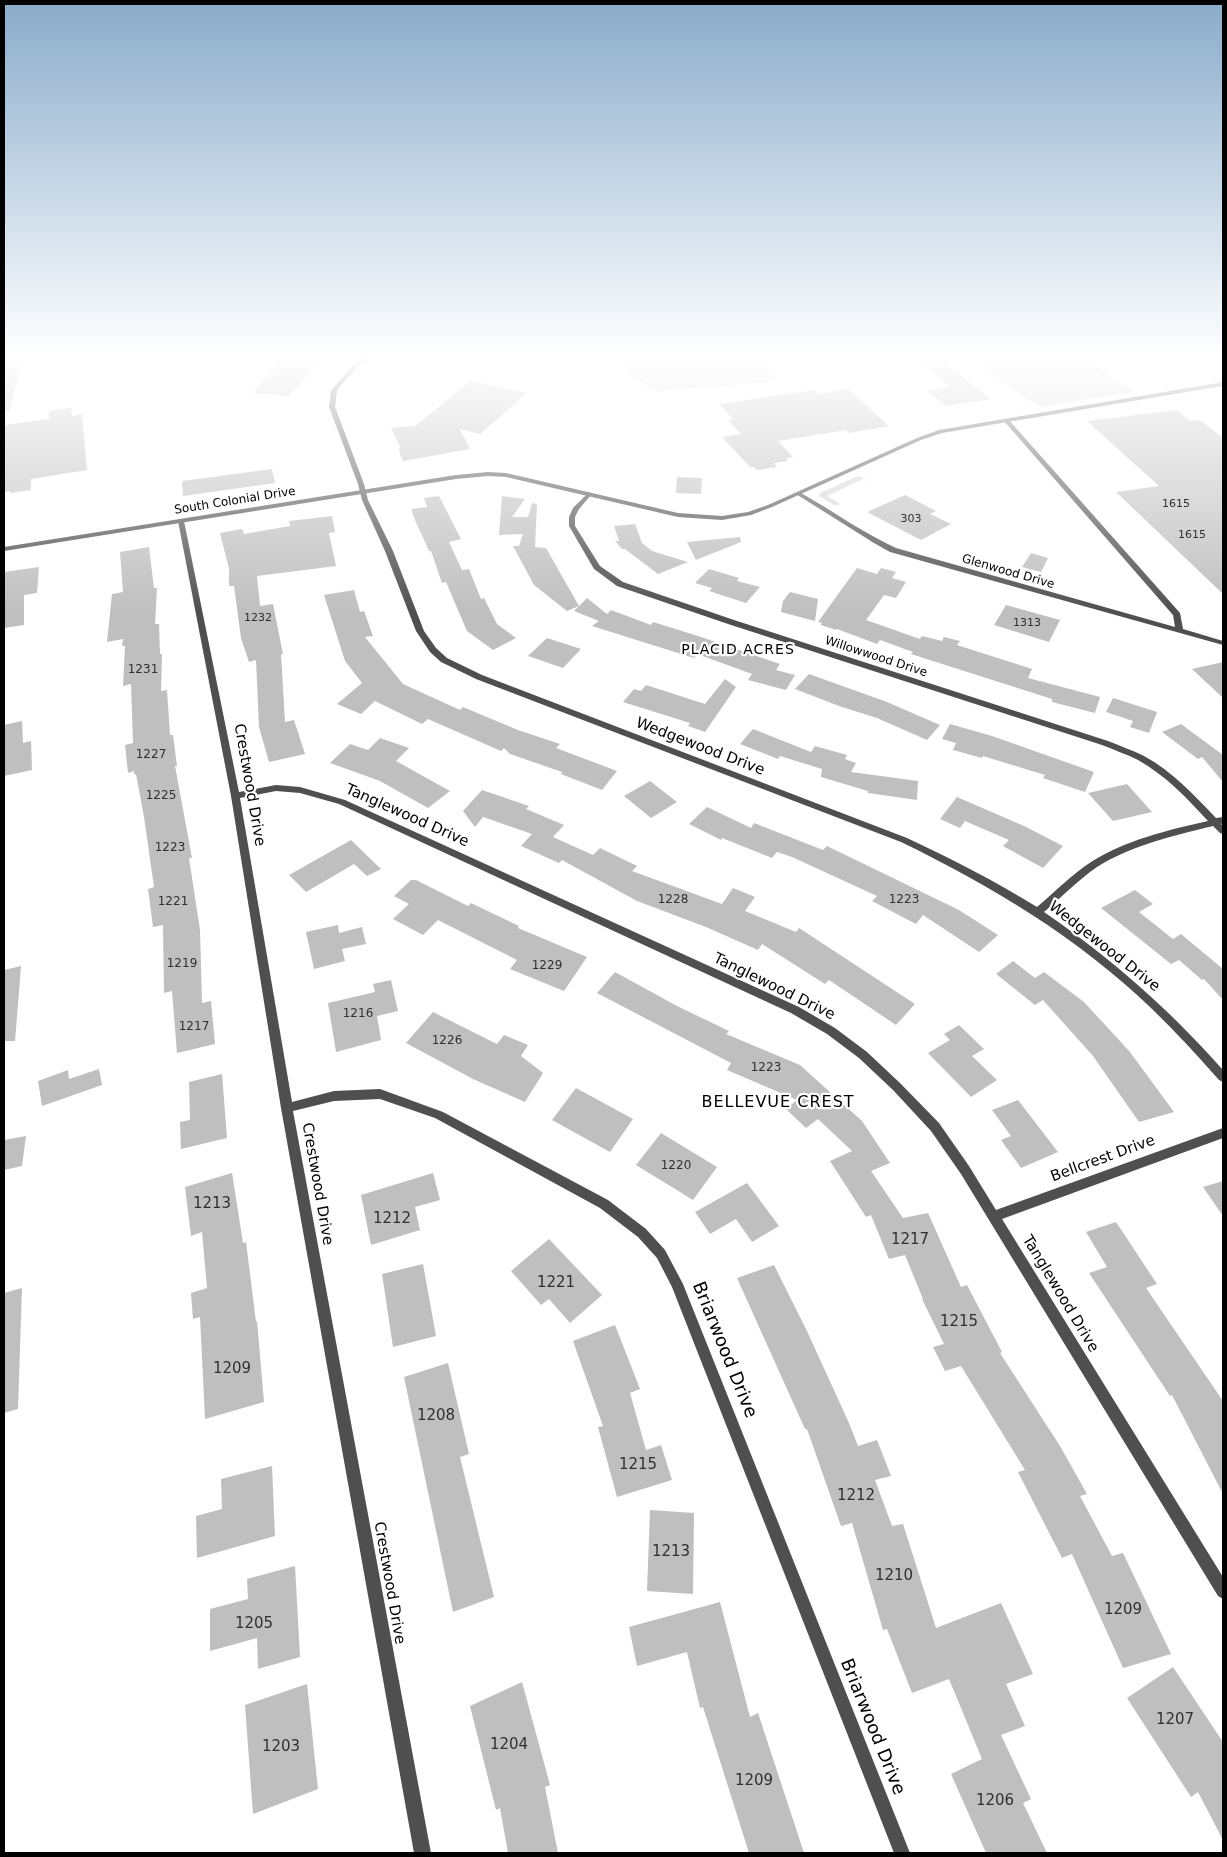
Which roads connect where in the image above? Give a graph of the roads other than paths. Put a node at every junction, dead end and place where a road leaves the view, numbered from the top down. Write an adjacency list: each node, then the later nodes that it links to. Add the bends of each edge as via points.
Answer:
1 (344, 440): 4 (street, Wedgewood Drive)
2 (919, 440): 6 (street, South Colonial Drive)
3 (1023, 440): 9 (street, via 1176,616)
4 (364, 493): 5 (street, South Colonial Drive, via 488,474 519,477); 7 (street, South Colonial Drive); 14 (street, Wedgewood Drive, via 420,631 444,660 479,677 904,840 972,872)
5 (589, 494): 6 (street, South Colonial Drive, via 678,515 709,518 749,514); 12 (street, Willowwood Drive, via 576,508 572,526 597,567 620,584 1139,757)
6 (799, 494): 9 (street, Glenwood Drive, via 893,550)
7 (181, 521): 8 (street, South Colonial Drive); 11 (street, Crestwood Drive)
8 (4, 548)
9 (1179, 631): 10 (street, Glenwood Drive)
10 (1223, 642)
11 (235, 796): 16 (street, Crestwood Drive); 18 (street, Tanglewood Drive, via 276,788 300,790 342,802 795,1010 863,1055 897,1087 935,1127)
12 (1219, 821): 13 (street, Willowwood Drive); 14 (street, via 1152,839 1109,856 1092,866)
13 (1223, 831)
14 (1038, 912): 15 (street, Wedgewood Drive, via 1083,944 1153,1002)
15 (1223, 1077)
16 (287, 1108): 20 (street, Crestwood Drive); 21 (street, Briarwood Drive, via 334,1096 380,1094 439,1115 604,1204 642,1233 661,1254 678,1284)
17 (1223, 1133): 18 (street, Bellcrest Drive)
18 (994, 1216): 19 (street, Tanglewood Drive)
19 (1223, 1591)
20 (422, 1853)
21 (902, 1853)

